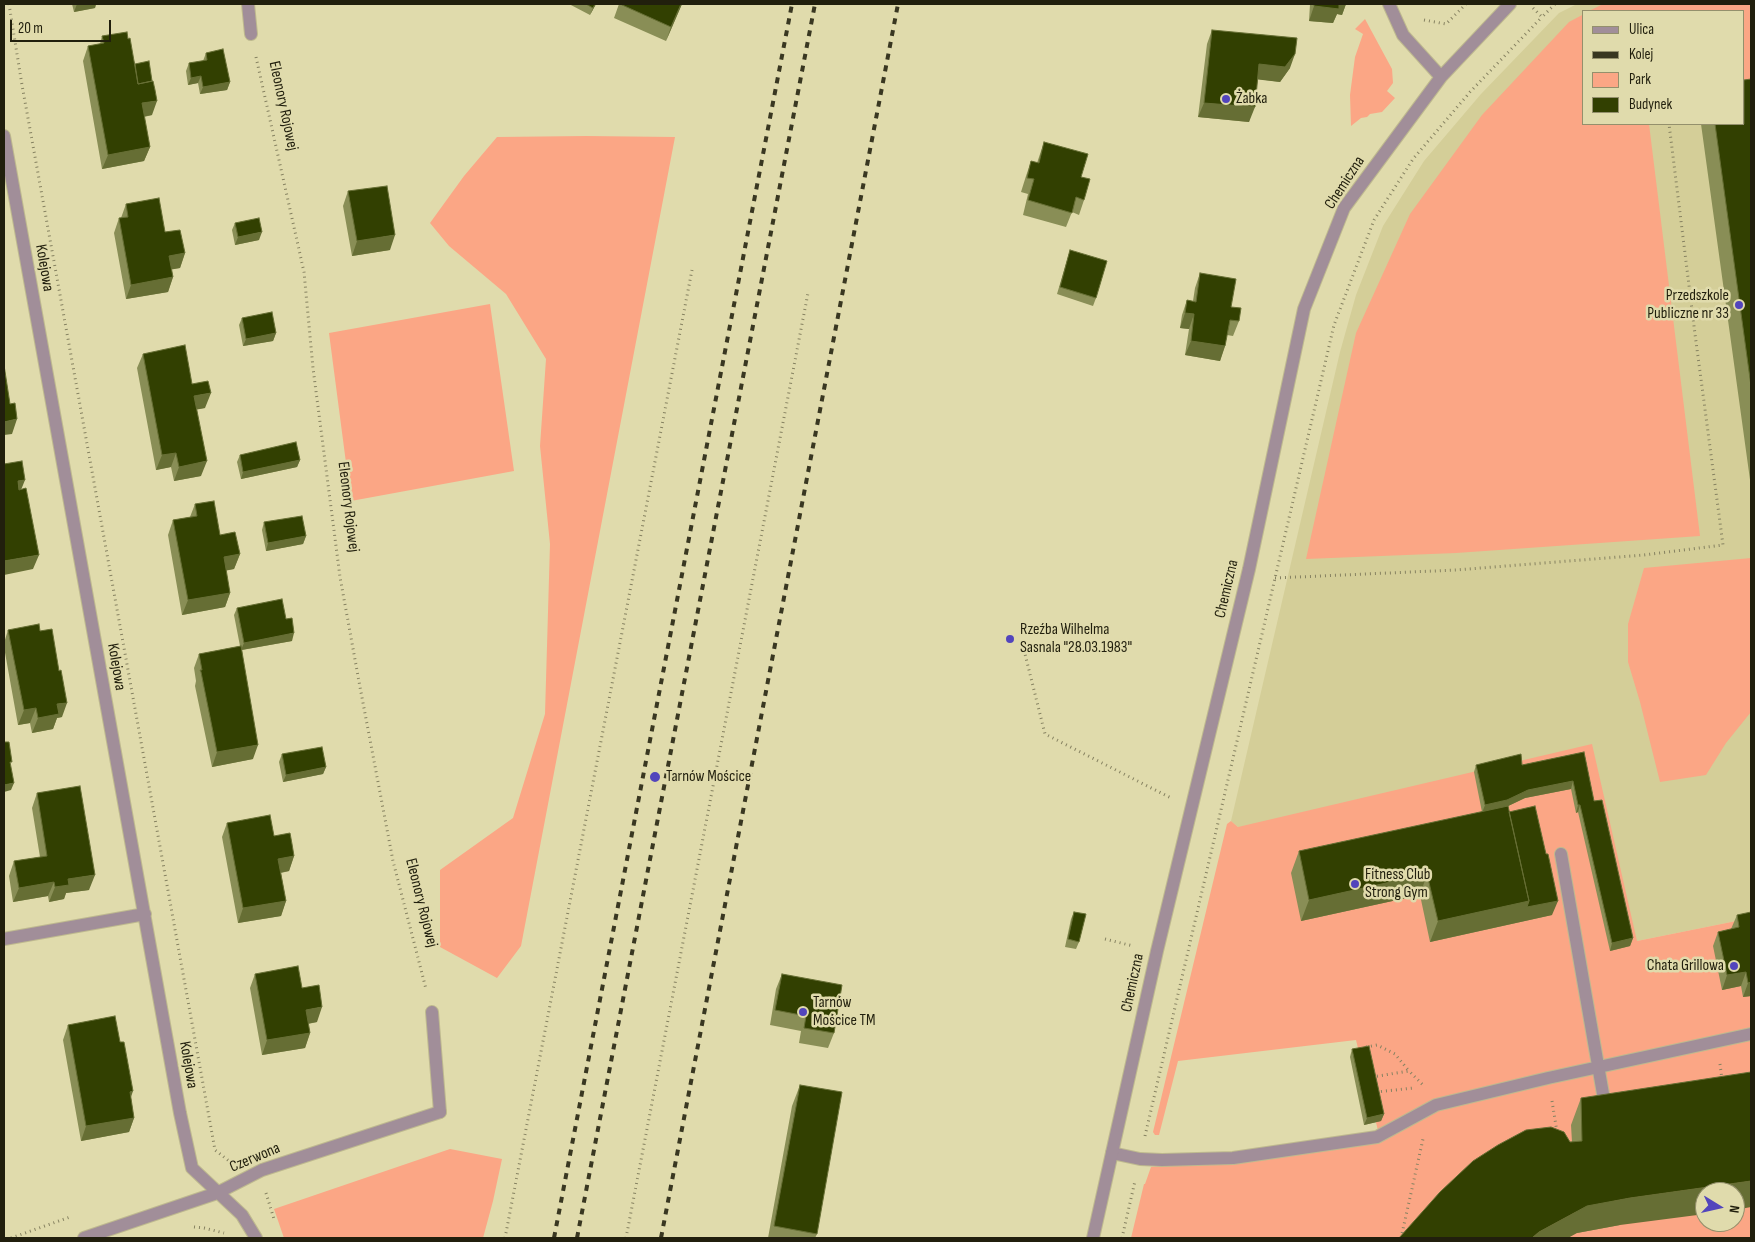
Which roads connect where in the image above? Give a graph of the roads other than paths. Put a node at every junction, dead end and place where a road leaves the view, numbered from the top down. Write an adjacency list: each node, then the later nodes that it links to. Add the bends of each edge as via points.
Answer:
1 (248, 4): 4 (street)
2 (1389, 4): 5 (street, via 1403,36)
3 (1510, 4): 5 (street, Chemiczna)
4 (251, 34)
5 (1441, 77): 14 (street, Chemiczna, via 1344,208 1304,309 1249,569)
6 (4, 136): 8 (street, Kolejowa)
7 (1561, 854): 12 (street)
8 (144, 914): 9 (street); 15 (street, Kolejowa, via 192,1168)
9 (4, 939)
10 (432, 1012): 15 (street, Czerwona, via 440,1112 262,1170)
11 (1751, 1034): 12 (street)
12 (1598, 1067): 13 (street); 14 (street, via 1436,1105 1377,1137 1232,1158 1140,1159)
13 (1608, 1123)
14 (1112, 1154): 18 (street, Chemiczna)
15 (217, 1193): 16 (street, Czerwona); 17 (street, Kolejowa, via 242,1215)
16 (84, 1238)
17 (256, 1238)
18 (1093, 1238)

